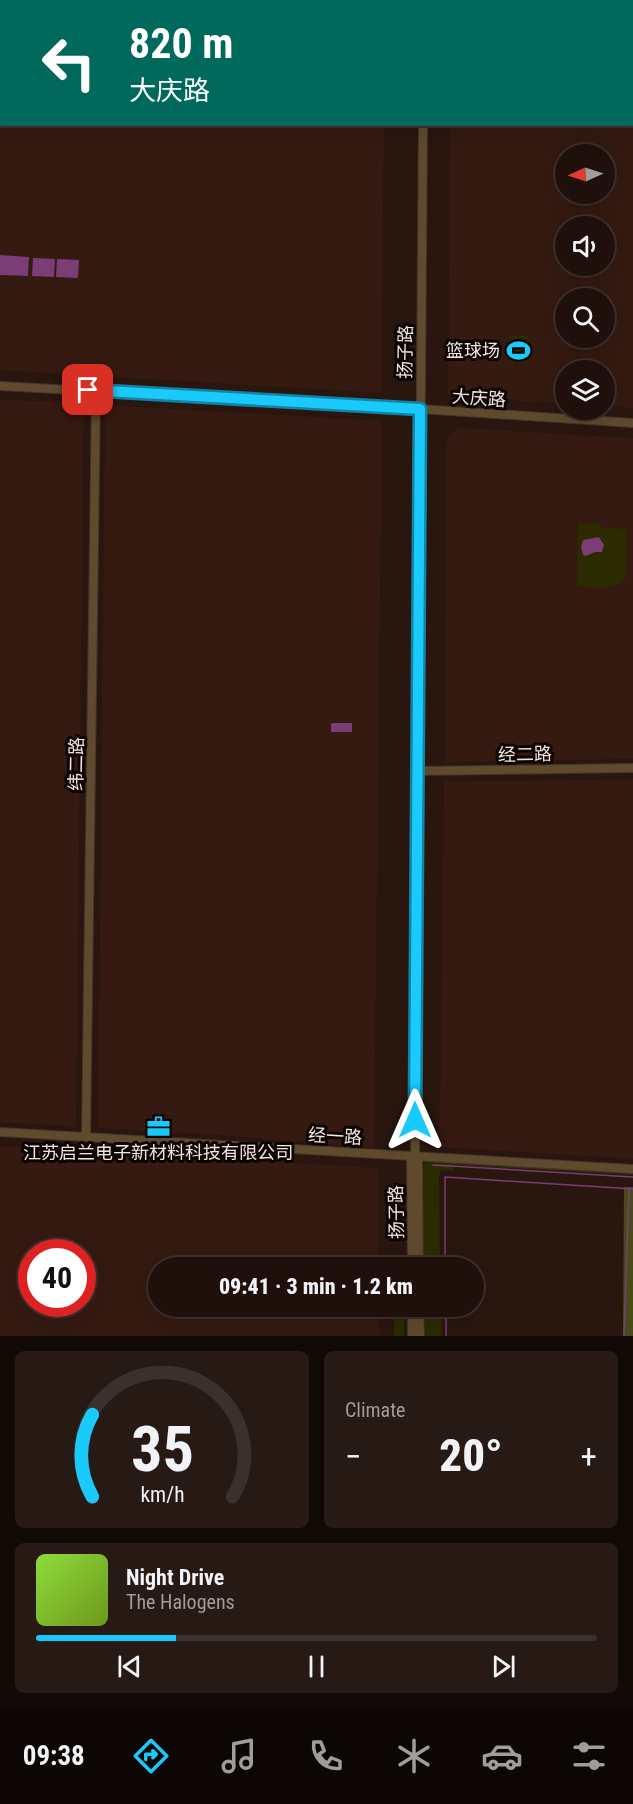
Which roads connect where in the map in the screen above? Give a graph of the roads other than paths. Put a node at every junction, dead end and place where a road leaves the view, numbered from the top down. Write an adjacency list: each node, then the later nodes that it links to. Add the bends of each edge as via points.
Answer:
1 (423, 126): 4 (street, 扬子路)
2 (0, 386): 3 (street, 大庆路)
3 (96, 391): 4 (street, 大庆路); 9 (street, 纬二路)
4 (420, 409): 5 (street, 大庆路); 7 (street, 扬子路)
5 (633, 423)
6 (633, 768): 7 (street, 经二路)
7 (417, 771): 10 (street, 扬子路)
8 (0, 1132): 9 (street, 经一路)
9 (86, 1137): 10 (street, 经一路)
10 (415, 1156): 11 (street, 经一路); 12 (street, 扬子路); 13 (street, 扬子路)
11 (633, 1169)
12 (412, 1257)
13 (419, 1257)
14 (412, 1317): 16 (street)
15 (419, 1317): 17 (street)
16 (412, 1336)
17 (420, 1336)

